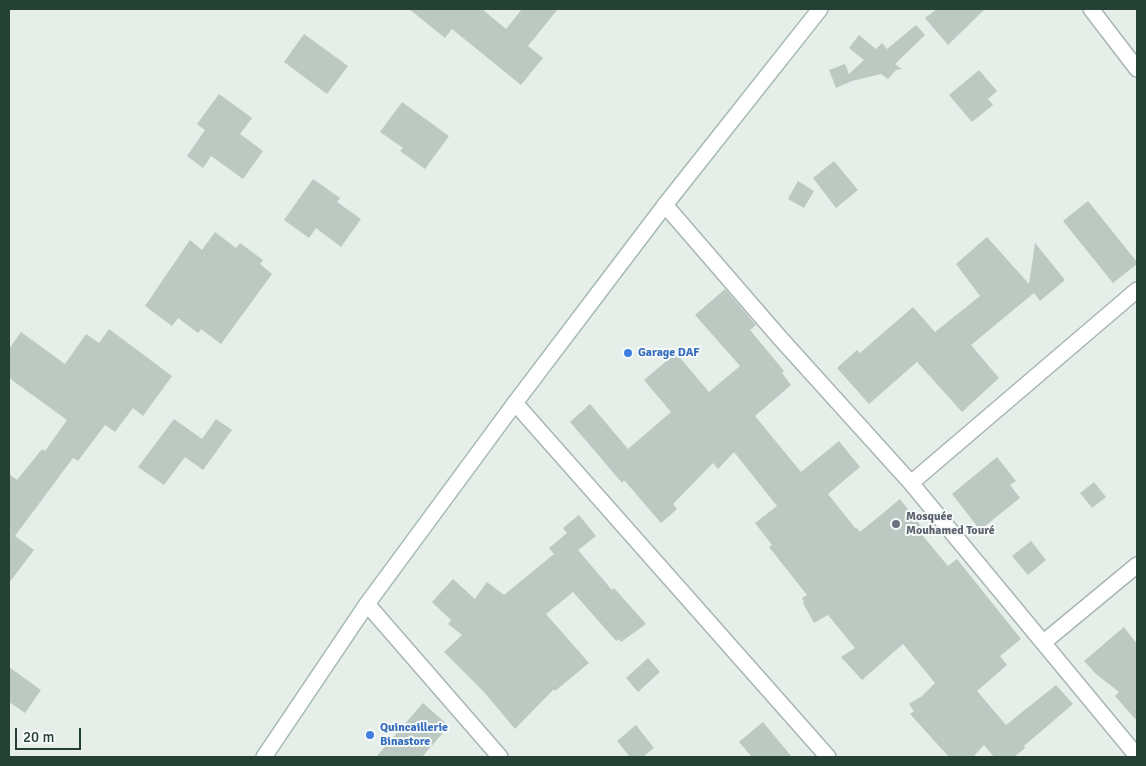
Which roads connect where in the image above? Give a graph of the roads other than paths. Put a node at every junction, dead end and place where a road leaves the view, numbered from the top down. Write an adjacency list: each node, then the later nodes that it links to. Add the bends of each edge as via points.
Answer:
1 (820, 9): 4 (street)
2 (1091, 9): 3 (street)
3 (1137, 69)
4 (665, 205): 6 (street); 7 (street)
5 (1137, 290): 7 (street)
6 (515, 403): 9 (street); 14 (street)
7 (911, 483): 10 (street)
8 (1137, 564): 10 (street)
9 (366, 604): 12 (street); 13 (street)
10 (1044, 642): 11 (street)
11 (1137, 756)
12 (264, 757)
13 (500, 757)
14 (828, 757)

